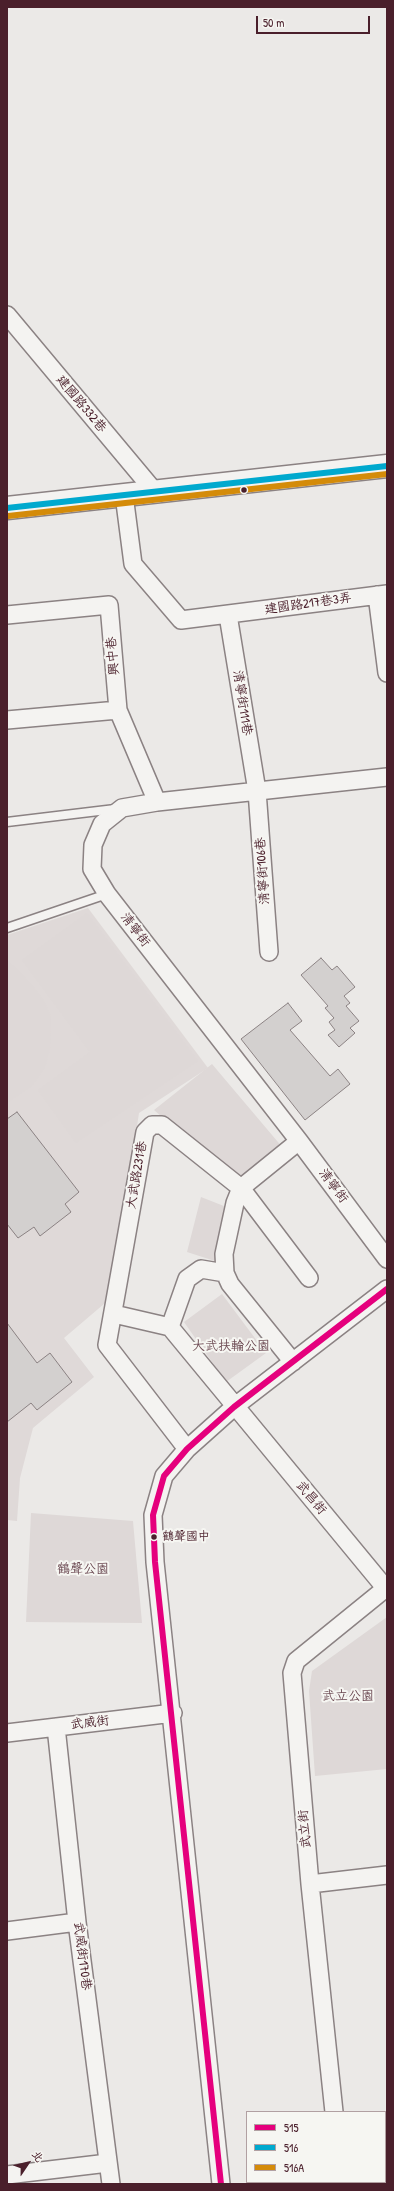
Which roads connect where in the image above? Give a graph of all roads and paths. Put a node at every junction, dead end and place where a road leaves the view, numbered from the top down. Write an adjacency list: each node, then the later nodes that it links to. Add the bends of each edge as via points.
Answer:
1 (7, 315): 3 (street, 建國路332巷)
2 (387, 466): 3 (main road)
3 (155, 492): 4 (main road)
4 (124, 495): 5 (main road); 7 (street, 建國路217巷3弄, via 133,564 181,620)
5 (7, 508)
6 (382, 594): 7 (street, 建國路217巷3弄); 9 (street)
7 (228, 615): 13 (street, 清寧街111巷)
8 (7, 616): 10 (street, 興中巷, via 109,605)
9 (387, 673)
10 (118, 710): 11 (street); 14 (street, 興中巷)
11 (7, 720)
12 (387, 777): 13 (street, 清寧街)
13 (257, 791): 14 (street, 清寧街); 19 (street, 清寧街106巷)
14 (157, 802): 15 (street, 清寧街)
15 (122, 808): 16 (lane); 17 (street, 清寧街, via 102,824 93,845 92,868)
16 (7, 822)
17 (107, 894): 18 (lane); 20 (street, 清寧街)
18 (7, 928)
19 (269, 952)
20 (299, 1141): 21 (street); 22 (street, 清寧街)
21 (242, 1188): 23 (street, via 235,1203 224,1254); 24 (street, 大武路231巷); 26 (street, 大武路231巷, via 162,1125 152,1125 145,1132)
22 (387, 1259)
23 (225, 1273): 27 (street, via 202,1269 187,1279); 28 (street, via 230,1284)
24 (309, 1278)
25 (387, 1289): 28 (street)
26 (114, 1314): 27 (street); 30 (street, 大武路231巷, via 107,1345)
27 (170, 1327): 29 (street)
28 (293, 1362): 29 (street)
29 (234, 1407): 30 (street); 31 (street, 武昌街)
30 (187, 1448): 32 (street, via 164,1476 153,1515 155,1562)
31 (386, 1589): 36 (street, 武立街, via 296,1661 292,1673)
32 (173, 1713): 33 (street, 武威街); 43 (street)
33 (56, 1727): 34 (street, 武威街); 37 (street, 武威街170巷)
34 (7, 1733)
35 (387, 1875): 36 (street)
36 (310, 1884): 39 (street, 武立街)
37 (77, 1922): 38 (street); 40 (street, 武威街170巷)
38 (7, 1931)
39 (334, 2111)
40 (108, 2162): 41 (street); 42 (street, 武威街170巷)
41 (7, 2175)
42 (111, 2184)
43 (221, 2184)

